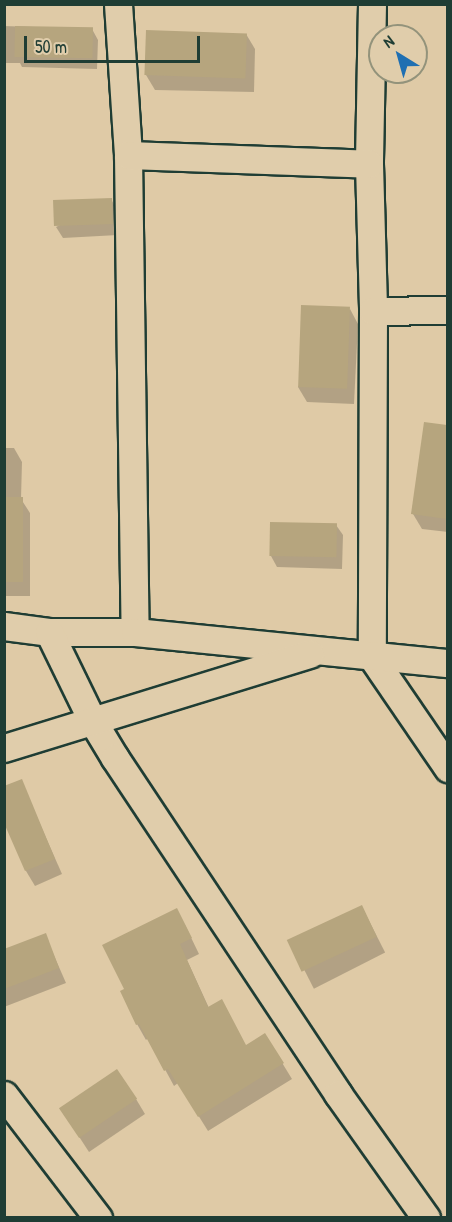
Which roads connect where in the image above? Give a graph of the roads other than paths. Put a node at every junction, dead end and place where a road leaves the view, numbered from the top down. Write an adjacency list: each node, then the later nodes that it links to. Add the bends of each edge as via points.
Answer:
1 (118, 4): 3 (street)
2 (372, 4): 4 (street)
3 (128, 155): 4 (street); 9 (street)
4 (369, 164): 6 (street)
5 (447, 310): 6 (street)
6 (373, 311): 11 (street)
7 (4, 626): 8 (street)
8 (49, 632): 9 (street); 13 (street)
9 (135, 632): 10 (street)
10 (322, 651): 11 (street); 13 (street)
11 (372, 657): 12 (street); 15 (street)
12 (447, 663)
13 (92, 720): 14 (street); 18 (street, via 338,1094)
14 (4, 748)
15 (447, 768)
16 (4, 1095): 17 (street)
17 (98, 1218)
18 (426, 1218)

